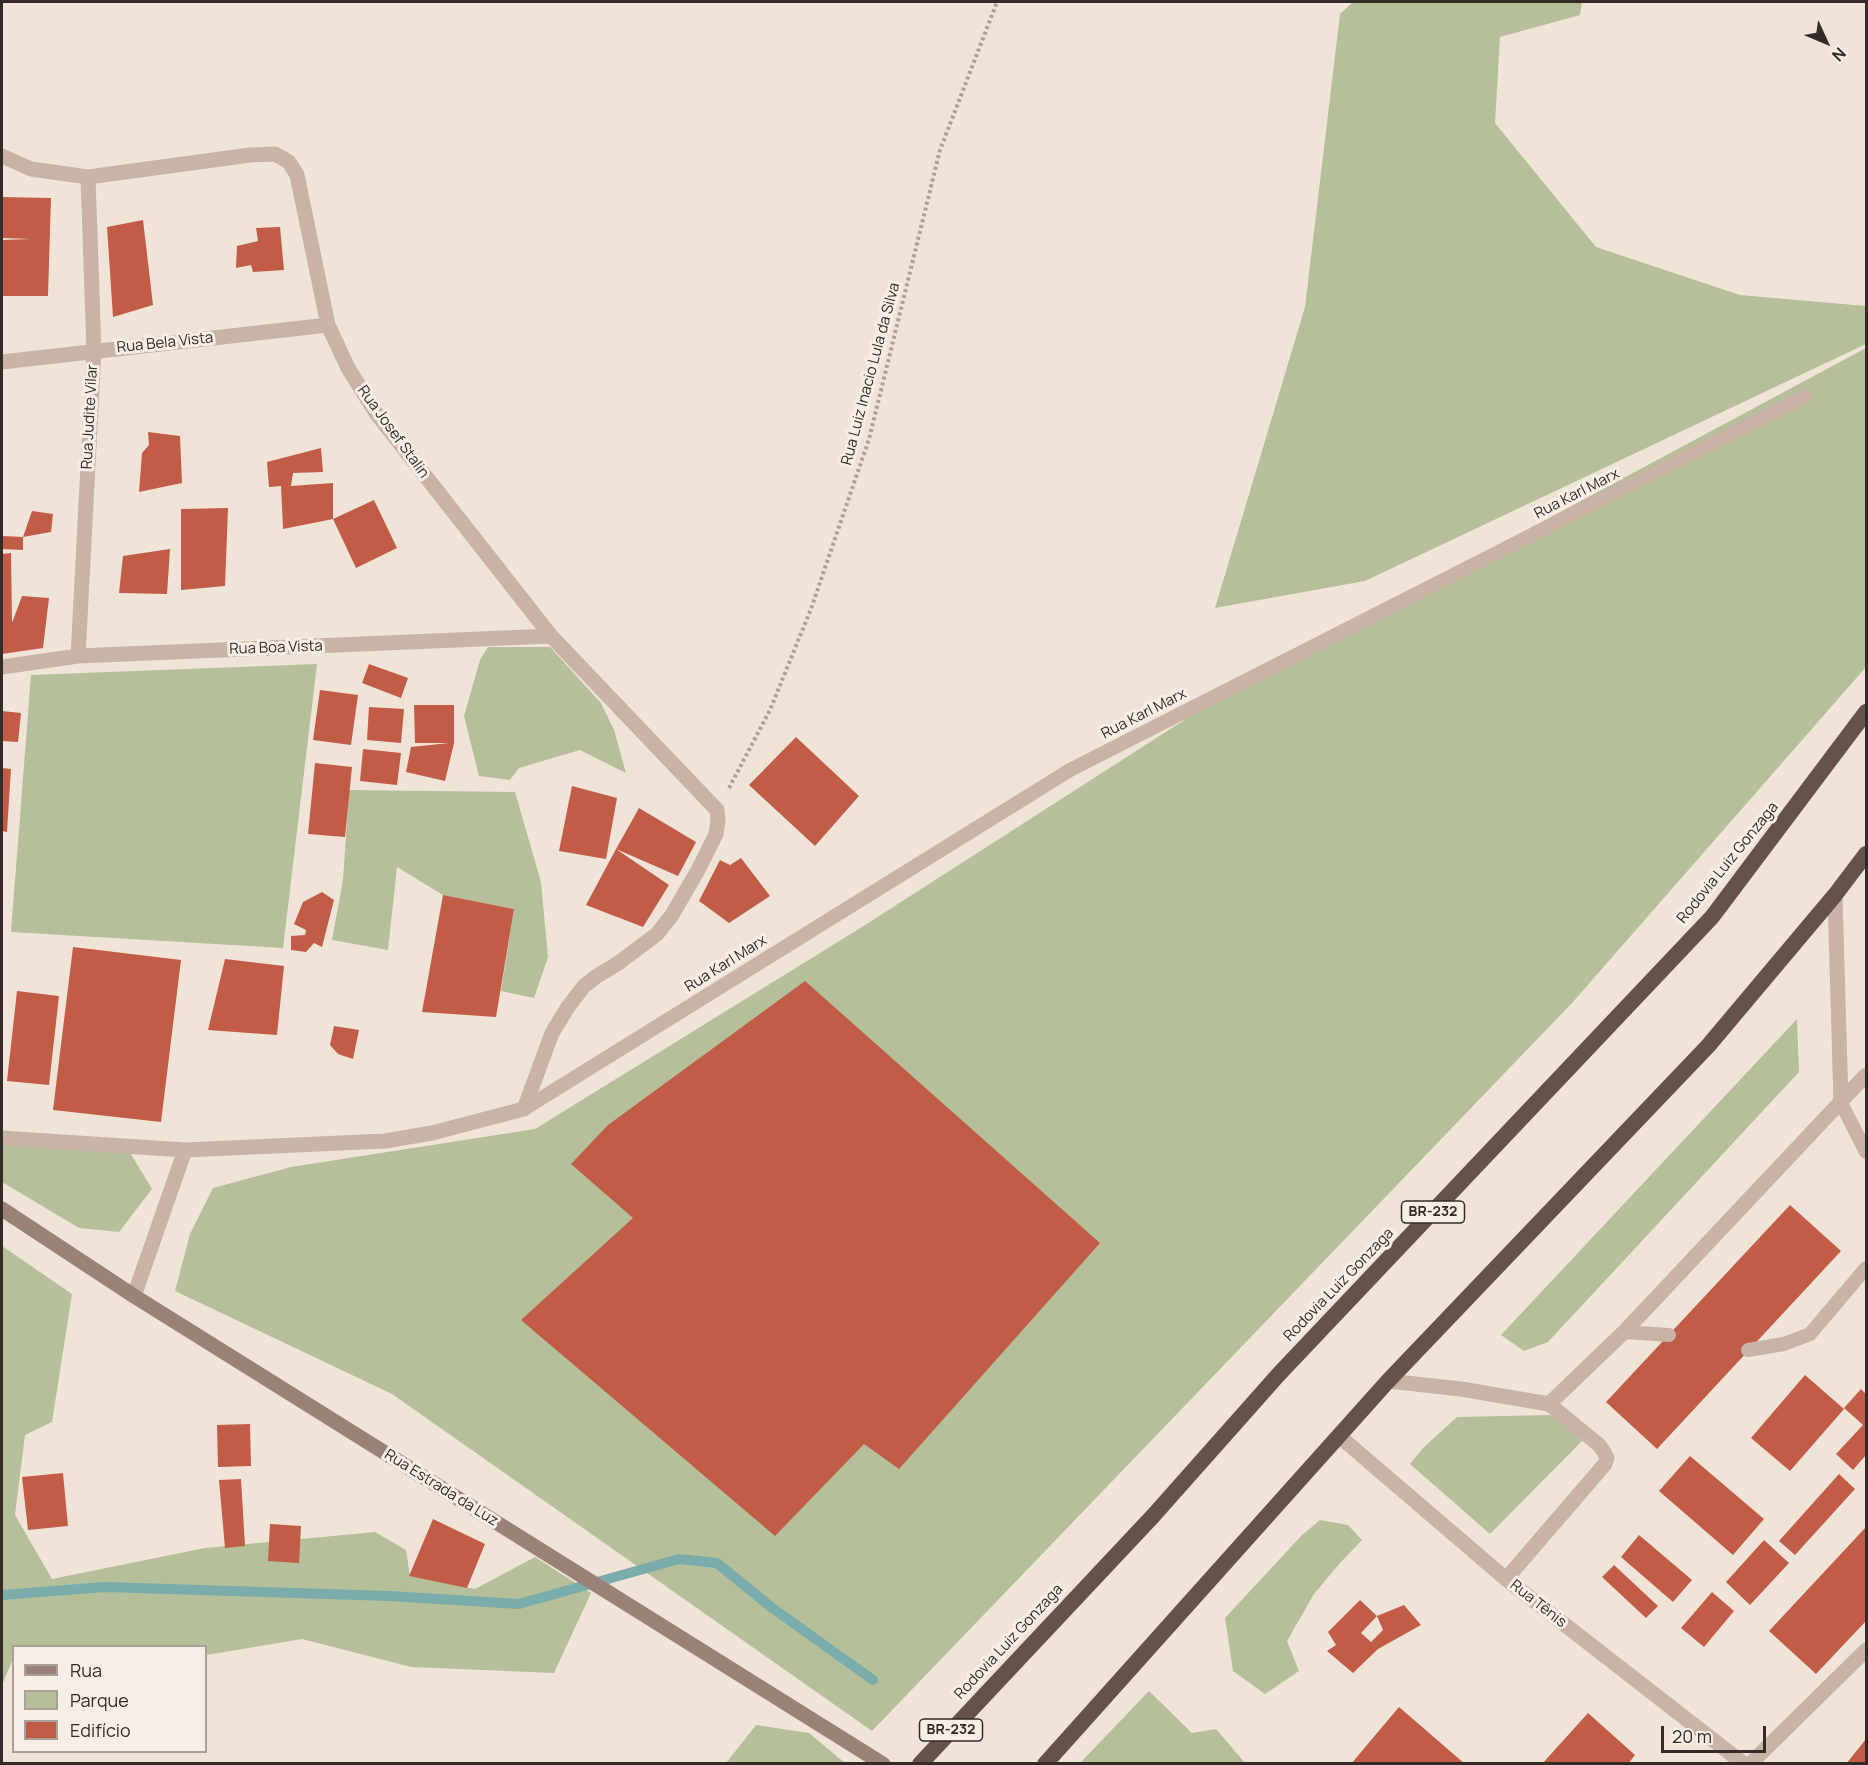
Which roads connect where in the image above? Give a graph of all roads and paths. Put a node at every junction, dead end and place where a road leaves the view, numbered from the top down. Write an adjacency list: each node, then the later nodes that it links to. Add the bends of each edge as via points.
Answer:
1 (997, 2): 12 (path, Rua Luiz Inacio Lula da Silva, via 940,150 869,440 812,609 770,710)
2 (2, 156): 3 (street, Rua Josef Stalin, via 31,169)
3 (88, 177): 4 (street, Rua Josef Stalin, via 250,155 275,154 289,162 297,175); 5 (street, Rua Judite Vilar)
4 (328, 325): 5 (street, Rua Bela Vista); 8 (street, Rua Josef Stalin, via 348,368 376,413)
5 (94, 351): 6 (street, Rua Bela Vista); 9 (street, Rua Judite Vilar)
6 (2, 362)
7 (1805, 396): 17 (lane, Rua Karl Marx, via 1070,770)
8 (551, 636): 9 (street, Rua Boa Vista); 12 (street, Rua Josef Stalin)
9 (78, 656): 10 (street, Rua Boa Vista)
10 (2, 667)
11 (1866, 712): 33 (highway, Rodovia Luiz Gonzaga / BR-232, via 1712,916 1288,1365 1153,1516)
12 (717, 810): 17 (street, via 716,834 672,915 657,934 590,981 568,1007 552,1033)
13 (1866, 854): 14 (highway)
14 (1835, 895): 16 (street); 27 (highway, via 1708,1046)
15 (1866, 1075): 16 (street)
16 (1841, 1103): 20 (lane); 24 (street)
17 (524, 1109): 19 (street, via 385,1141)
18 (2, 1138): 19 (street)
19 (185, 1150): 23 (street)
20 (1866, 1152)
21 (2, 1209): 23 (main road, Rua Estrada da Luz)
22 (1866, 1268): 26 (lane, via 1810,1334 1784,1344)
23 (134, 1296): 32 (main road, Rua Estrada da Luz)
24 (1624, 1332): 25 (lane); 28 (street)
25 (1669, 1335)
26 (1748, 1350)
27 (1388, 1381): 28 (street); 29 (highway)
28 (1549, 1404): 30 (street, via 1599,1445 1607,1458)
29 (1339, 1436): 30 (street, Rua Tênis); 34 (highway)
30 (1506, 1579): 35 (street, Rua Tênis)
31 (1866, 1650): 36 (street)
32 (883, 1764)
33 (920, 1764)
34 (1045, 1764)
35 (1744, 1764)
36 (1750, 1764)

